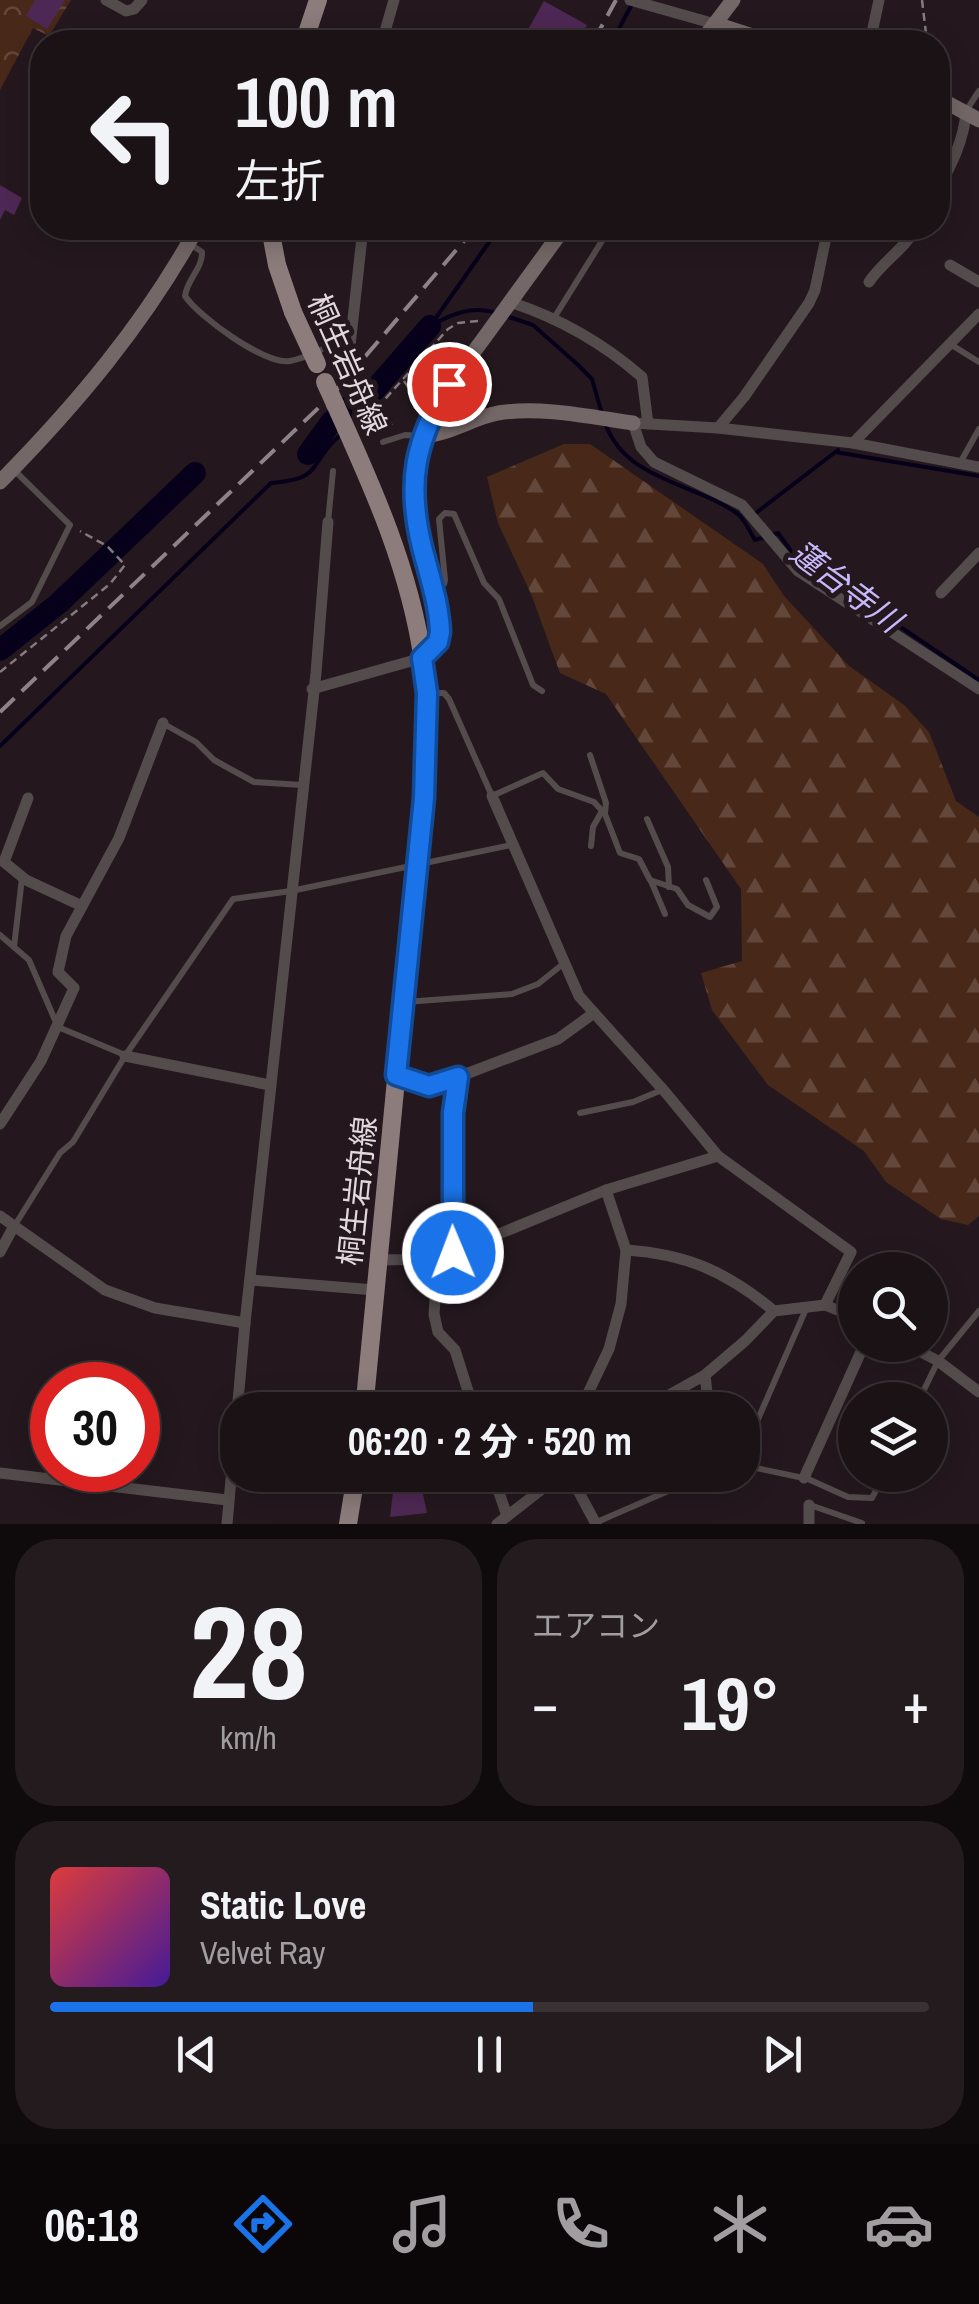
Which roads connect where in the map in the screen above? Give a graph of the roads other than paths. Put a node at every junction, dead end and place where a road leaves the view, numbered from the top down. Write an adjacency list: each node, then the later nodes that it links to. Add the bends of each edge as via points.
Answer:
1 (106, 0): 2 (street, via 126,11)
2 (142, 0)
3 (318, 0): 10 (main road)
4 (394, 0): 11 (street)
5 (630, 0): 8 (street)
6 (733, 0): 9 (main road)
7 (879, 0): 14 (street)
8 (654, 4): 9 (street)
9 (715, 24): 12 (main road); 13 (main road)
10 (308, 30)
11 (385, 30)
12 (710, 30)
13 (734, 30)
14 (873, 30)
15 (979, 91): 17 (lane)
16 (950, 103): 17 (main road)
17 (975, 113): 18 (street)
18 (950, 166)
19 (190, 240): 26 (main road)
20 (272, 240): 52 (main road, 桐生岩舟線, bridge, via 293,312 396,549)
21 (362, 240): 34 (street)
22 (555, 240): 30 (main road)
23 (603, 240): 32 (lane)
24 (825, 240): 37 (street, via 808,303)
25 (909, 240): 28 (street)
26 (188, 243): 34 (lane, via 202,258 185,296 249,348 282,361 329,344); 44 (main road, via 111,360)
27 (950, 265): 29 (street)
28 (868, 282)
29 (979, 282)
30 (508, 305): 32 (street); 39 (main road, via 449,384)
31 (979, 314): 33 (street)
32 (554, 318): 36 (street, via 642,377)
33 (948, 344): 35 (lane); 41 (street)
34 (350, 346)
35 (979, 362)
36 (641, 423): 37 (street); 39 (main road, via 502,413); 54 (street, via 640,447 654,462 742,505 798,571)
37 (718, 428): 41 (street)
38 (979, 429): 42 (lane)
39 (422, 436): 40 (lane); 49 (main road, via 413,506)
40 (383, 442)
41 (853, 443): 42 (street)
42 (960, 464): 43 (street)
43 (979, 467)
44 (13, 468): 46 (main road); 51 (lane, via 70,525 32,602)
45 (333, 471): 47 (lane)
46 (0, 482)
47 (328, 522): 53 (street)
48 (979, 553): 50 (street)
49 (433, 590): 52 (main road, via 440,632); 55 (lane, via 445,580 439,519 445,512 454,514 484,583 499,599 533,685)
50 (941, 593)
51 (0, 626)
52 (422, 658): 53 (street); 56 (main road, 桐生岩舟線)
53 (312, 689): 59 (street)
54 (979, 689)
55 (542, 691)
56 (427, 693): 60 (lane, via 444,692 449,699); 67 (main road, 桐生岩舟線)
57 (163, 723): 59 (lane, via 254,782); 73 (street, via 120,838)
58 (590, 755): 62 (lane)
59 (302, 785): 72 (street)
60 (492, 796): 62 (lane, via 542,772); 64 (street)
61 (28, 798): 66 (street)
62 (603, 812): 65 (lane); 69 (lane, via 620,853 639,860)
63 (647, 818): 71 (lane)
64 (512, 845): 67 (lane); 77 (street)
65 (591, 846)
66 (2, 864): 68 (street)
67 (417, 866): 72 (lane); 78 (main road, 桐生岩舟線)
68 (22, 876): 73 (street); 76 (lane)
69 (650, 880): 71 (lane); 74 (lane)
70 (706, 880): 71 (lane, via 717,906 710,917)
71 (669, 886)
72 (290, 891): 81 (lane, via 233,898); 84 (street)
73 (82, 906): 80 (street, via 58,972 74,988)
74 (665, 914)
75 (0, 935): 76 (lane)
76 (14, 946): 80 (lane, via 29,960)
77 (564, 963): 78 (lane, via 512,994); 79 (street)
78 (403, 1002): 82 (main road, 桐生岩舟線)
79 (594, 1012): 83 (street, via 558,1039); 85 (street)
80 (58, 1026): 81 (lane); 87 (street)
81 (126, 1056): 84 (street); 91 (lane)
82 (396, 1075): 83 (street, via 429,1086); 96 (main road, 桐生岩舟線)
83 (458, 1077): 94 (street)
84 (270, 1086): 97 (street)
85 (663, 1089): 86 (lane); 88 (street)
86 (580, 1114)
87 (0, 1124)
88 (718, 1156): 89 (street); 99 (street, via 850,1252)
89 (606, 1190): 92 (street); 94 (street)
90 (0, 1216): 91 (street)
91 (14, 1226): 93 (street); 104 (street, via 104,1290 154,1308)
92 (626, 1250): 101 (street, via 665,1253 702,1266); 111 (street, via 621,1304)
93 (0, 1252)
94 (453, 1253): 95 (street)
95 (438, 1259): 96 (street); 110 (street, via 438,1332 454,1350)
96 (378, 1260): 98 (main road, 桐生岩舟線)
97 (250, 1280): 98 (street); 104 (street)
98 (375, 1290): 109 (main road, 桐生岩舟線)
99 (825, 1306): 100 (street); 102 (street)
100 (806, 1308): 101 (street); 115 (lane)
101 (774, 1311): 108 (street)
102 (838, 1311)
103 (979, 1311): 105 (lane)
104 (244, 1323): 125 (street)
105 (948, 1349)
106 (856, 1362): 118 (street)
107 (939, 1362): 114 (street)
108 (705, 1375): 112 (street); 113 (street)
109 (366, 1392)
110 (468, 1392)
111 (588, 1392)
112 (674, 1392)
113 (707, 1392)
114 (979, 1392)
115 (760, 1414)
116 (760, 1469): 118 (lane)
117 (0, 1473): 125 (street)
118 (804, 1478): 124 (lane, via 848,1497 872,1498)
119 (353, 1492): 131 (main road)
120 (496, 1492): 127 (street)
121 (539, 1492): 127 (street)
122 (579, 1492): 128 (street)
123 (664, 1492): 128 (lane)
124 (875, 1492)
125 (227, 1500): 130 (street)
126 (809, 1505): 129 (lane); 132 (street)
127 (502, 1520)
128 (596, 1523)
129 (862, 1523)
130 (227, 1524)
131 (348, 1524)
132 (809, 1524)

